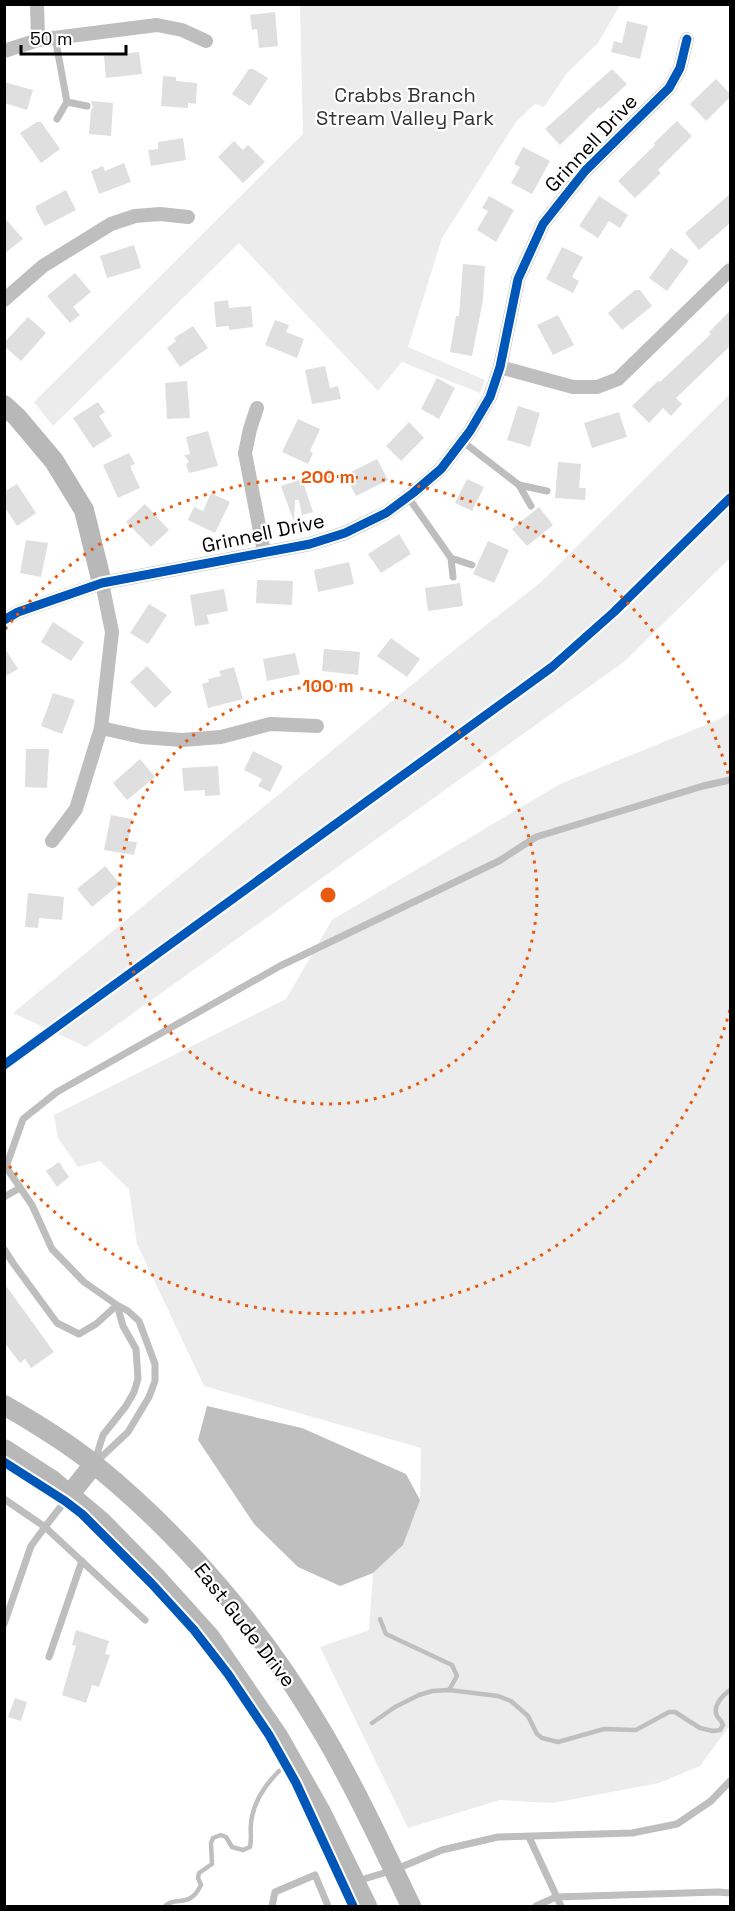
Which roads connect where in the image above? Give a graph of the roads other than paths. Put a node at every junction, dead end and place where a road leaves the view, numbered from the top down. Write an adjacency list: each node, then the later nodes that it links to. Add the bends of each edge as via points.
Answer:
1 (37, 4): 4 (street)
2 (55, 38): 4 (street); 5 (street, via 157,25 182,30); 7 (lane)
3 (687, 39): 13 (street, Grinnell Drive, via 680,68 669,88 585,171 543,224 518,279)
4 (38, 40): 6 (street)
5 (206, 41)
6 (4, 51)
7 (67, 102): 8 (lane); 9 (lane)
8 (87, 106)
9 (57, 119)
10 (188, 217): 12 (street, via 135,216 111,224 43,266)
11 (730, 270): 13 (street, via 618,379 597,387 573,387)
12 (4, 300)
13 (500, 367): 16 (street, Grinnell Drive, via 490,397)
14 (4, 405): 25 (main road, via 54,461 84,510)
15 (257, 408): 21 (street, via 246,453)
16 (462, 441): 17 (lane); 19 (street, Grinnell Drive, via 441,469)
17 (519, 485): 18 (lane); 20 (lane)
18 (547, 491)
19 (408, 497): 21 (street, Grinnell Drive, via 345,533); 22 (lane)
20 (531, 506)
21 (264, 552): 25 (street, Grinnell Drive)
22 (451, 558): 23 (lane); 24 (lane)
23 (472, 565)
24 (453, 577)
25 (102, 584): 26 (street, Grinnell Drive); 28 (street, via 112,633)
26 (4, 620)
27 (317, 726): 28 (street, via 270,724 221,737 182,740)
28 (101, 728): 30 (street, via 76,809)
29 (730, 780): 31 (lane, via 536,837 499,861 280,966 57,1092 23,1119 6,1167)
30 (52, 841)
31 (20, 1188): 32 (lane); 34 (lane, via 52,1249 84,1282)
32 (4, 1197)
33 (4, 1249): 34 (lane, via 57,1323 79,1334)
34 (117, 1305): 37 (lane, via 136,1349 138,1379 126,1406 103,1435); 37 (lane, via 139,1321 155,1364 155,1381 128,1432)
35 (4, 1405): 37 (main road, East Gude Drive)
36 (4, 1449): 38 (main road, East Gude Drive)
37 (94, 1464): 38 (main road); 47 (main road, East Gude Drive, via 175,1539 258,1636 324,1733)
38 (70, 1494): 40 (lane); 48 (main road, East Gude Drive, via 127,1546 210,1637 278,1736)
39 (4, 1499): 40 (lane)
40 (45, 1527): 41 (lane); 43 (lane, via 31,1546)
41 (82, 1561): 42 (lane); 44 (lane)
42 (145, 1620)
43 (4, 1624)
44 (49, 1657)
45 (730, 1781): 46 (lane, via 711,1801 677,1824 633,1833)
46 (530, 1837): 47 (lane, via 498,1837 442,1850); 50 (lane)
47 (394, 1870): 48 (lane); 54 (main road, East Gude Drive)
48 (355, 1881): 53 (main road, East Gude Drive)
49 (730, 1893): 50 (lane)
50 (556, 1897): 55 (lane); 56 (lane)
51 (272, 1906): 52 (lane, via 275,1893 315,1875)
52 (328, 1906)
53 (367, 1906)
54 (411, 1906)
55 (536, 1906)
56 (561, 1906)

